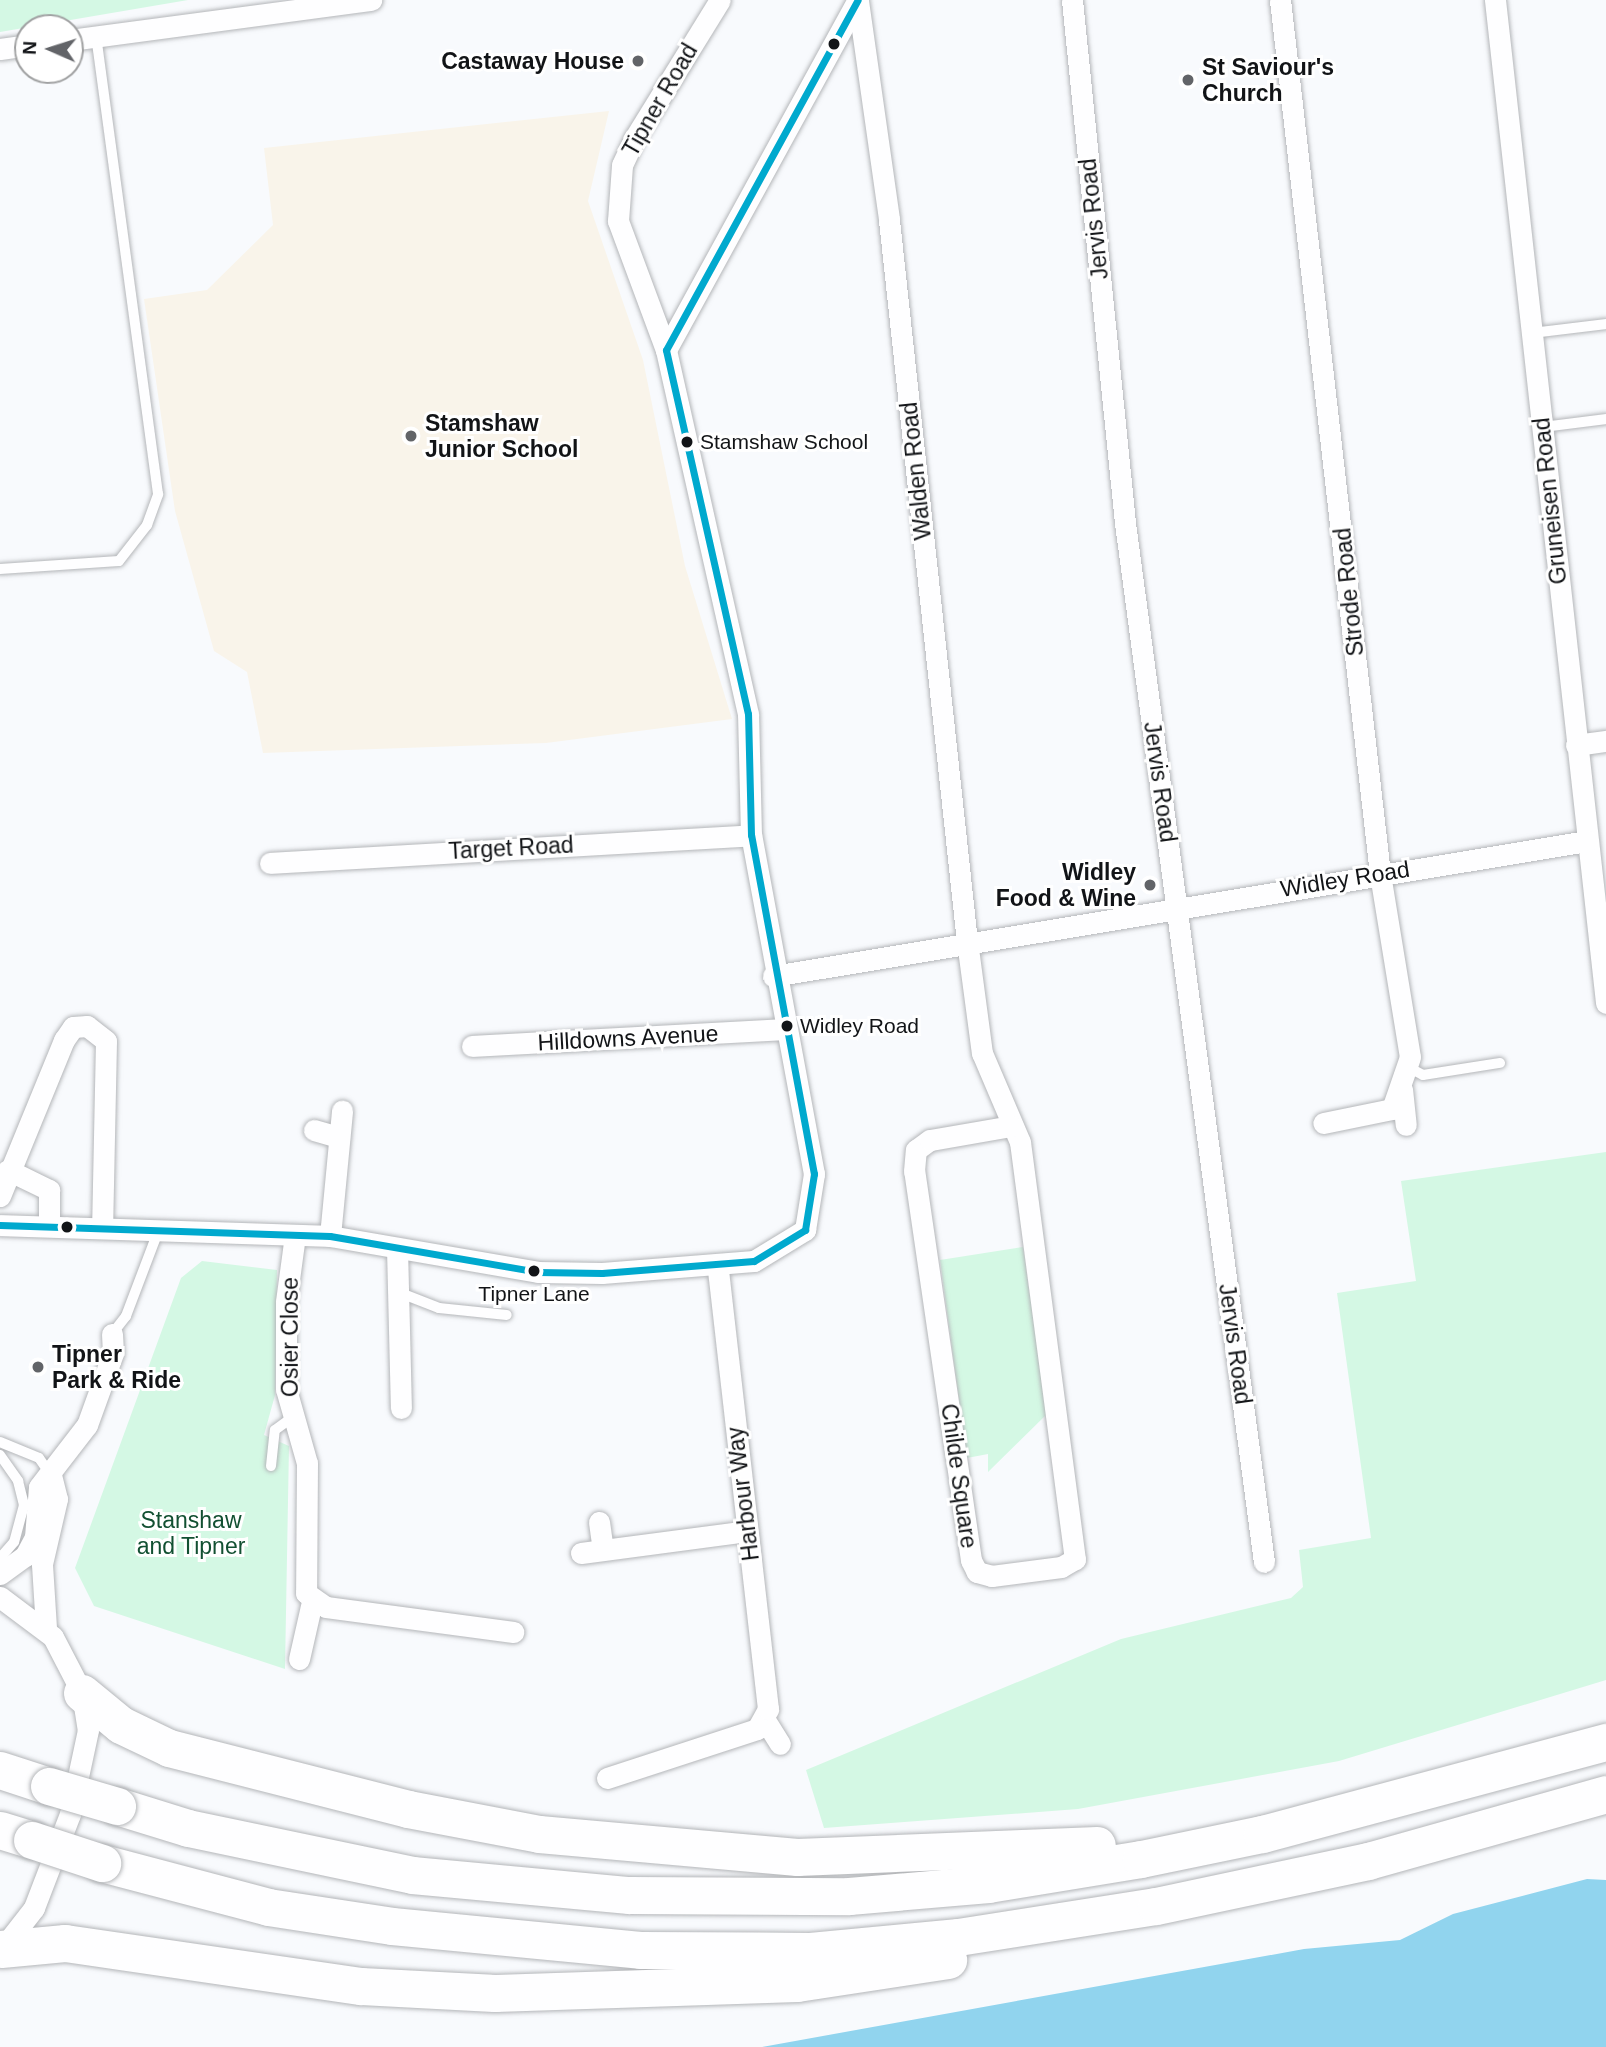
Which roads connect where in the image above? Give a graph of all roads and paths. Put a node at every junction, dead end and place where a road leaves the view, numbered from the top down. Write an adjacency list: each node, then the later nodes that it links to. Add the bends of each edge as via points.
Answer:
1 (371, 0): 7 (street)
2 (720, 0): 11 (street, Tipner Road, via 622,165 618,221)
3 (1072, 0): 21 (street, Jervis Road, via 1125,523)
4 (1280, 0): 20 (street, Strode Road)
5 (1495, 0): 10 (street, Gruneisen Road)
6 (858, 1): 11 (street); 22 (street, Walden Road, via 889,219)
7 (96, 37): 8 (street); 14 (lane, via 158,494 147,525 119,561)
8 (84, 38)
9 (1606, 324): 10 (lane)
10 (1532, 333): 13 (street, Gruneisen Road)
11 (666, 350): 17 (street, Tipner Road, via 748,714)
12 (1606, 419): 13 (lane)
13 (1543, 427): 16 (street, Gruneisen Road)
14 (0, 569)
15 (1606, 741): 16 (street)
16 (1576, 745): 18 (street, Gruneisen Road)
17 (751, 835): 19 (street, Target Road); 23 (street, Tipner Road)
18 (1587, 841): 20 (street, Widley Road); 24 (street, Gruneisen Road)
19 (270, 863)
20 (1380, 874): 21 (street, Widley Road); 28 (street, Strode Road, via 1410,1057)
21 (1176, 906): 22 (street, Widley Road); 60 (street, Jervis Road)
22 (967, 942): 23 (street, Widley Road); 33 (street, Childe Square, via 982,1053)
23 (773, 976): 25 (street, Tipner Road)
24 (1606, 1003)
25 (785, 1029): 26 (street, Hilldowns Avenue); 45 (street, Tipner Road, via 814,1174 805,1230 783,1249)
26 (472, 1046)
27 (1500, 1063): 28 (lane, via 1423,1075)
28 (1406, 1066): 29 (street, Strode Road)
29 (1402, 1088): 31 (street, Strode Road, via 1399,1102 1385,1113); 32 (street)
30 (342, 1111): 35 (street)
31 (1323, 1123)
32 (1406, 1125)
33 (1012, 1126): 33 (street, Childe Square, via 929,1140 916,1150 914,1171 971,1560 977,1573 992,1576 1061,1567 1075,1559 1020,1142)
34 (314, 1130): 35 (street)
35 (339, 1137): 43 (street)
36 (8, 1170): 37 (street); 38 (street, via 49,1190); 39 (street, via 64,1040 73,1027 98,1030 106,1041)
37 (0, 1196)
38 (49, 1225): 39 (street); 40 (street)
39 (102, 1225): 41 (street)
40 (0, 1226)
41 (159, 1229): 42 (street); 48 (lane, via 126,1316)
42 (295, 1235): 43 (street); 50 (street, Osier Close, via 286,1303)
43 (330, 1236): 44 (street)
44 (397, 1248): 45 (street, via 538,1272); 46 (street)
45 (718, 1267): 56 (street, Harbour Way)
46 (398, 1292): 47 (lane, via 439,1308); 49 (street)
47 (507, 1315)
48 (112, 1334): 54 (street, via 113,1353 86,1425)
49 (401, 1408)
50 (293, 1417): 53 (lane, via 275,1430); 63 (street, Osier Close, via 307,1463 306,1593)
51 (0, 1442): 54 (lane, via 39,1458)
52 (0, 1455): 59 (lane, via 24,1505 14,1542)
53 (271, 1466)
54 (51, 1475): 61 (street, via 39,1488 35,1537 25,1556); 64 (street, via 57,1499 42,1564)
55 (599, 1522): 57 (street)
56 (747, 1531): 57 (street); 68 (street, Harbour Way)
57 (603, 1550): 58 (street)
58 (581, 1553)
59 (0, 1558)
60 (1264, 1562)
61 (0, 1574)
62 (0, 1597): 64 (street)
63 (312, 1602): 65 (street, via 485,1619); 66 (street, Osier Close)
64 (46, 1628): 67 (street)
65 (513, 1632)
66 (299, 1660)
67 (82, 1693): 74 (highway, via 121,1725 169,1748 408,1809 626,1846 909,1858); 77 (street, via 88,1731 69,1814 34,1908)
68 (765, 1720): 70 (street, Harbour Way); 72 (street, via 757,1729)
69 (1606, 1742): 74 (highway)
70 (780, 1744)
71 (0, 1770): 74 (highway, bridge, via 188,1828 412,1875 629,1895 849,1896 988,1884)
72 (607, 1778)
73 (1606, 1794): 76 (highway, via 1368,1861)
74 (1262, 1834)
75 (16, 1835): 76 (highway, bridge, via 268,1907 522,1942 640,1950 810,1951 958,1937)
76 (1156, 1906): 77 (highway, via 927,1965 797,1983 646,1991 361,1986 78,1944)
77 (1, 1950)

